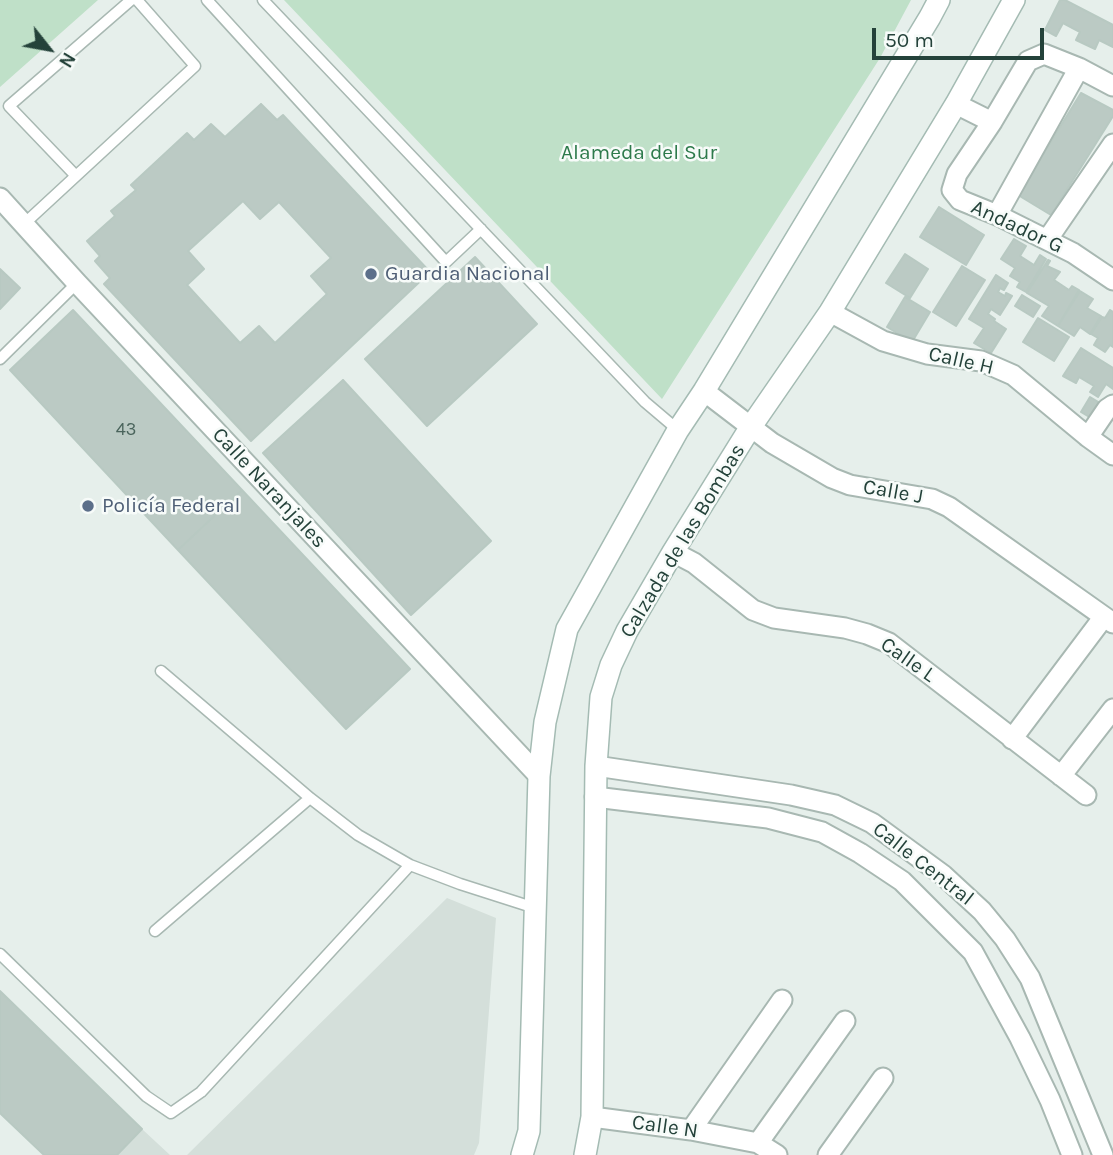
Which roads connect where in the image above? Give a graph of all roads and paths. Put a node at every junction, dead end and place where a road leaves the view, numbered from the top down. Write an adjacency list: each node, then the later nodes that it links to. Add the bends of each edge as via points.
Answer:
1 (131, 0): 12 (lane, via 9,106)
2 (137, 0): 12 (lane, via 195,66)
3 (207, 0): 16 (lane, via 446,262)
4 (264, 0): 16 (lane)
5 (939, 0): 22 (main road)
6 (1014, 0): 9 (main road, Calzada de las Bombas)
7 (1079, 68): 8 (street); 10 (street, via 1044,54 1028,61); 14 (street)
8 (1113, 86)
9 (956, 104): 10 (street); 20 (main road, Calzada de las Bombas)
10 (992, 122): 14 (street, Andador G, via 957,174 952,190 960,200)
11 (1113, 144): 17 (street)
12 (76, 176): 15 (lane)
13 (0, 198): 15 (street, Calle Naranjales)
14 (997, 215): 17 (street, Andador G)
15 (24, 225): 19 (street, Calle Naranjales)
16 (481, 229): 25 (lane, via 652,409)
17 (1047, 240): 18 (street, Andador G)
18 (1113, 280)
19 (77, 283): 21 (lane); 34 (street, Calle Naranjales)
20 (830, 312): 24 (main road, Calzada de las Bombas); 26 (street, Calle H, via 883,341 927,354 981,361 1013,375)
21 (0, 359)
22 (704, 391): 24 (street, Calle J); 25 (main road)
23 (1113, 405): 26 (street)
24 (750, 428): 28 (main road, Calzada de las Bombas); 29 (street, Calle J, via 832,478 932,499 948,507)
25 (678, 430): 34 (main road, via 567,629 545,722)
26 (1088, 437): 27 (street, Calle H)
27 (1113, 456)
28 (673, 552): 32 (street, Calle L, via 753,610 774,618 845,628 889,643); 33 (main road, Calzada de las Bombas, via 611,665 601,697)
29 (1108, 621): 32 (street)
30 (161, 671): 38 (lane)
31 (1113, 709): 35 (street)
32 (1012, 739): 35 (street, Calle L)
33 (596, 766): 37 (main road, Calzada de las Bombas); 54 (street, Calle Central, via 835,804 872,823 943,875 982,911 1030,978)
34 (539, 776): 40 (main road)
35 (1061, 776): 36 (street, Calle L)
36 (1086, 795)
37 (595, 797): 46 (main road, Calzada de las Bombas); 53 (street, Calle Central, via 768,818 822,832 902,881 973,953 1020,1038)
38 (310, 798): 39 (lane, via 358,835); 41 (lane)
39 (410, 865): 40 (lane); 42 (lane, via 201,1092 171,1113 146,1096)
40 (536, 908): 49 (main road, via 529,1131)
41 (155, 931)
42 (0, 954)
43 (782, 1000): 47 (street)
44 (845, 1021): 48 (street)
45 (883, 1078): 52 (street)
46 (592, 1117): 47 (street, Calle N); 50 (main road, Calzada de las Bombas)
47 (691, 1130): 48 (street, Calle N)
48 (758, 1143): 51 (street, Calle N)
49 (522, 1155)
50 (585, 1155)
51 (777, 1155)
52 (828, 1155)
53 (1072, 1155)
54 (1103, 1155)

